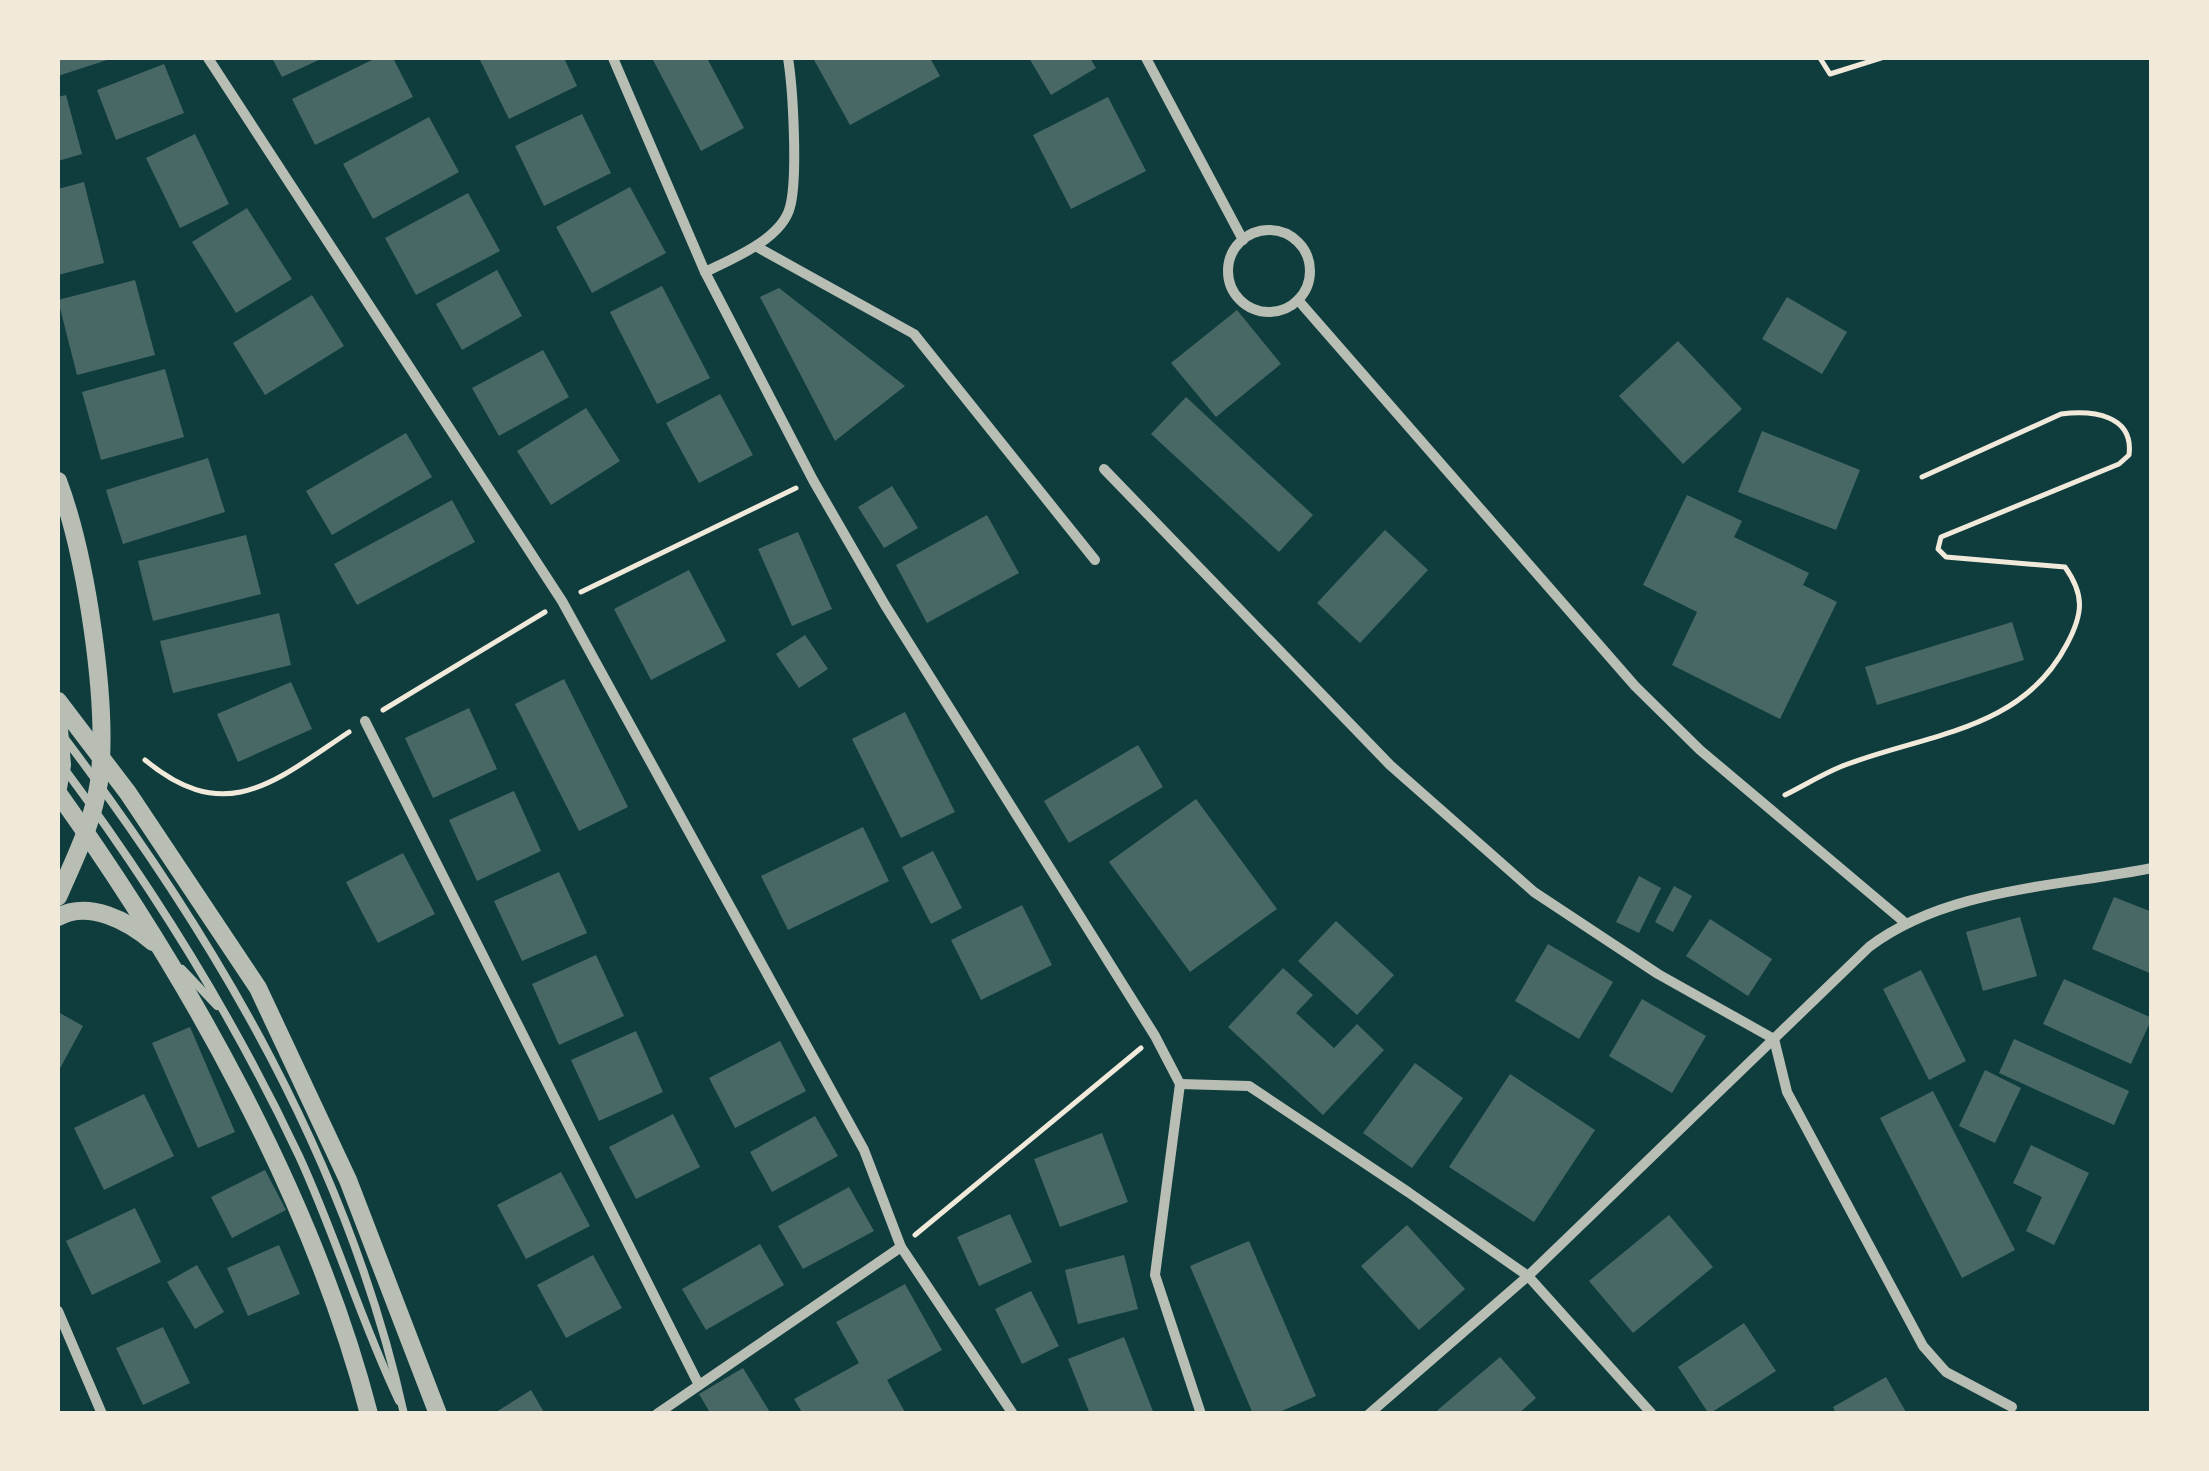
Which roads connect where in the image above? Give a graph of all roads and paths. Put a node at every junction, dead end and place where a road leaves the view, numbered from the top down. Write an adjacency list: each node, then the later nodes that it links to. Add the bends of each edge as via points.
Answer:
1 (208, 58): 16 (street)
2 (613, 58): 9 (street)
3 (788, 58): 8 (street, via 794,91 790,210)
4 (1146, 58): 7 (street)
5 (1820, 58): 6 (path, via 1830,74)
6 (1882, 58)
7 (1243, 240): 10 (street, via 1268,230 1302,246 1311,270); 10 (street, via 1229,278 1243,303 1269,313)
8 (757, 247): 9 (street); 15 (street, via 914,334)
9 (705, 272): 13 (street)
10 (1298, 300): 25 (street, via 1635,686 1700,750)
11 (1104, 469): 35 (street, via 1390,765 1534,892 1658,974)
12 (1922, 477): 25 (path, via 2061,414 2086,411 2112,419 2131,440 2129,455 2118,464 1941,537 1938,549 1946,557 2065,566 2082,603 2058,662 2012,706 1946,737 1840,767)
13 (813, 480): 16 (path); 34 (street)
14 (58, 481): 20 (street, via 92,621)
15 (1095, 560)
16 (562, 601): 18 (path); 37 (street, via 864,1150)
17 (58, 701): 20 (street)
18 (365, 721): 21 (path, via 284,775 231,795 194,792); 40 (street)
19 (58, 726): 22 (street); 23 (lane)
20 (100, 759): 23 (street); 45 (street, via 258,988 348,1180)
21 (144, 760)
22 (60, 762): 24 (street); 26 (lane)
23 (98, 783): 26 (street); 42 (lane, via 228,976 338,1197 396,1368)
24 (58, 791): 27 (street)
25 (1769, 804): 31 (street)
26 (93, 807): 27 (street); 33 (lane)
27 (86, 832): 29 (street); 32 (street)
28 (2152, 868): 31 (street)
29 (58, 897)
30 (58, 917): 32 (street, via 100,913 142,932)
31 (1904, 921): 35 (street)
32 (164, 952): 33 (lane); 44 (street, via 290,1191)
33 (227, 1016): 42 (lane, via 326,1218)
34 (1155, 1036): 36 (street); 37 (path)
35 (1774, 1039): 38 (street); 41 (street, via 1787,1092 1922,1346 1946,1372)
36 (1180, 1084): 38 (street, via 1249,1086); 48 (street, via 1155,1276)
37 (901, 1247): 40 (street); 47 (street)
38 (1528, 1276): 49 (street); 50 (street)
39 (58, 1310): 43 (street)
40 (699, 1385): 46 (street)
41 (2012, 1407)
42 (404, 1412)
43 (102, 1414)
44 (369, 1414)
45 (438, 1414)
46 (658, 1414)
47 (1013, 1414)
48 (1200, 1414)
49 (1370, 1414)
50 (1652, 1414)

